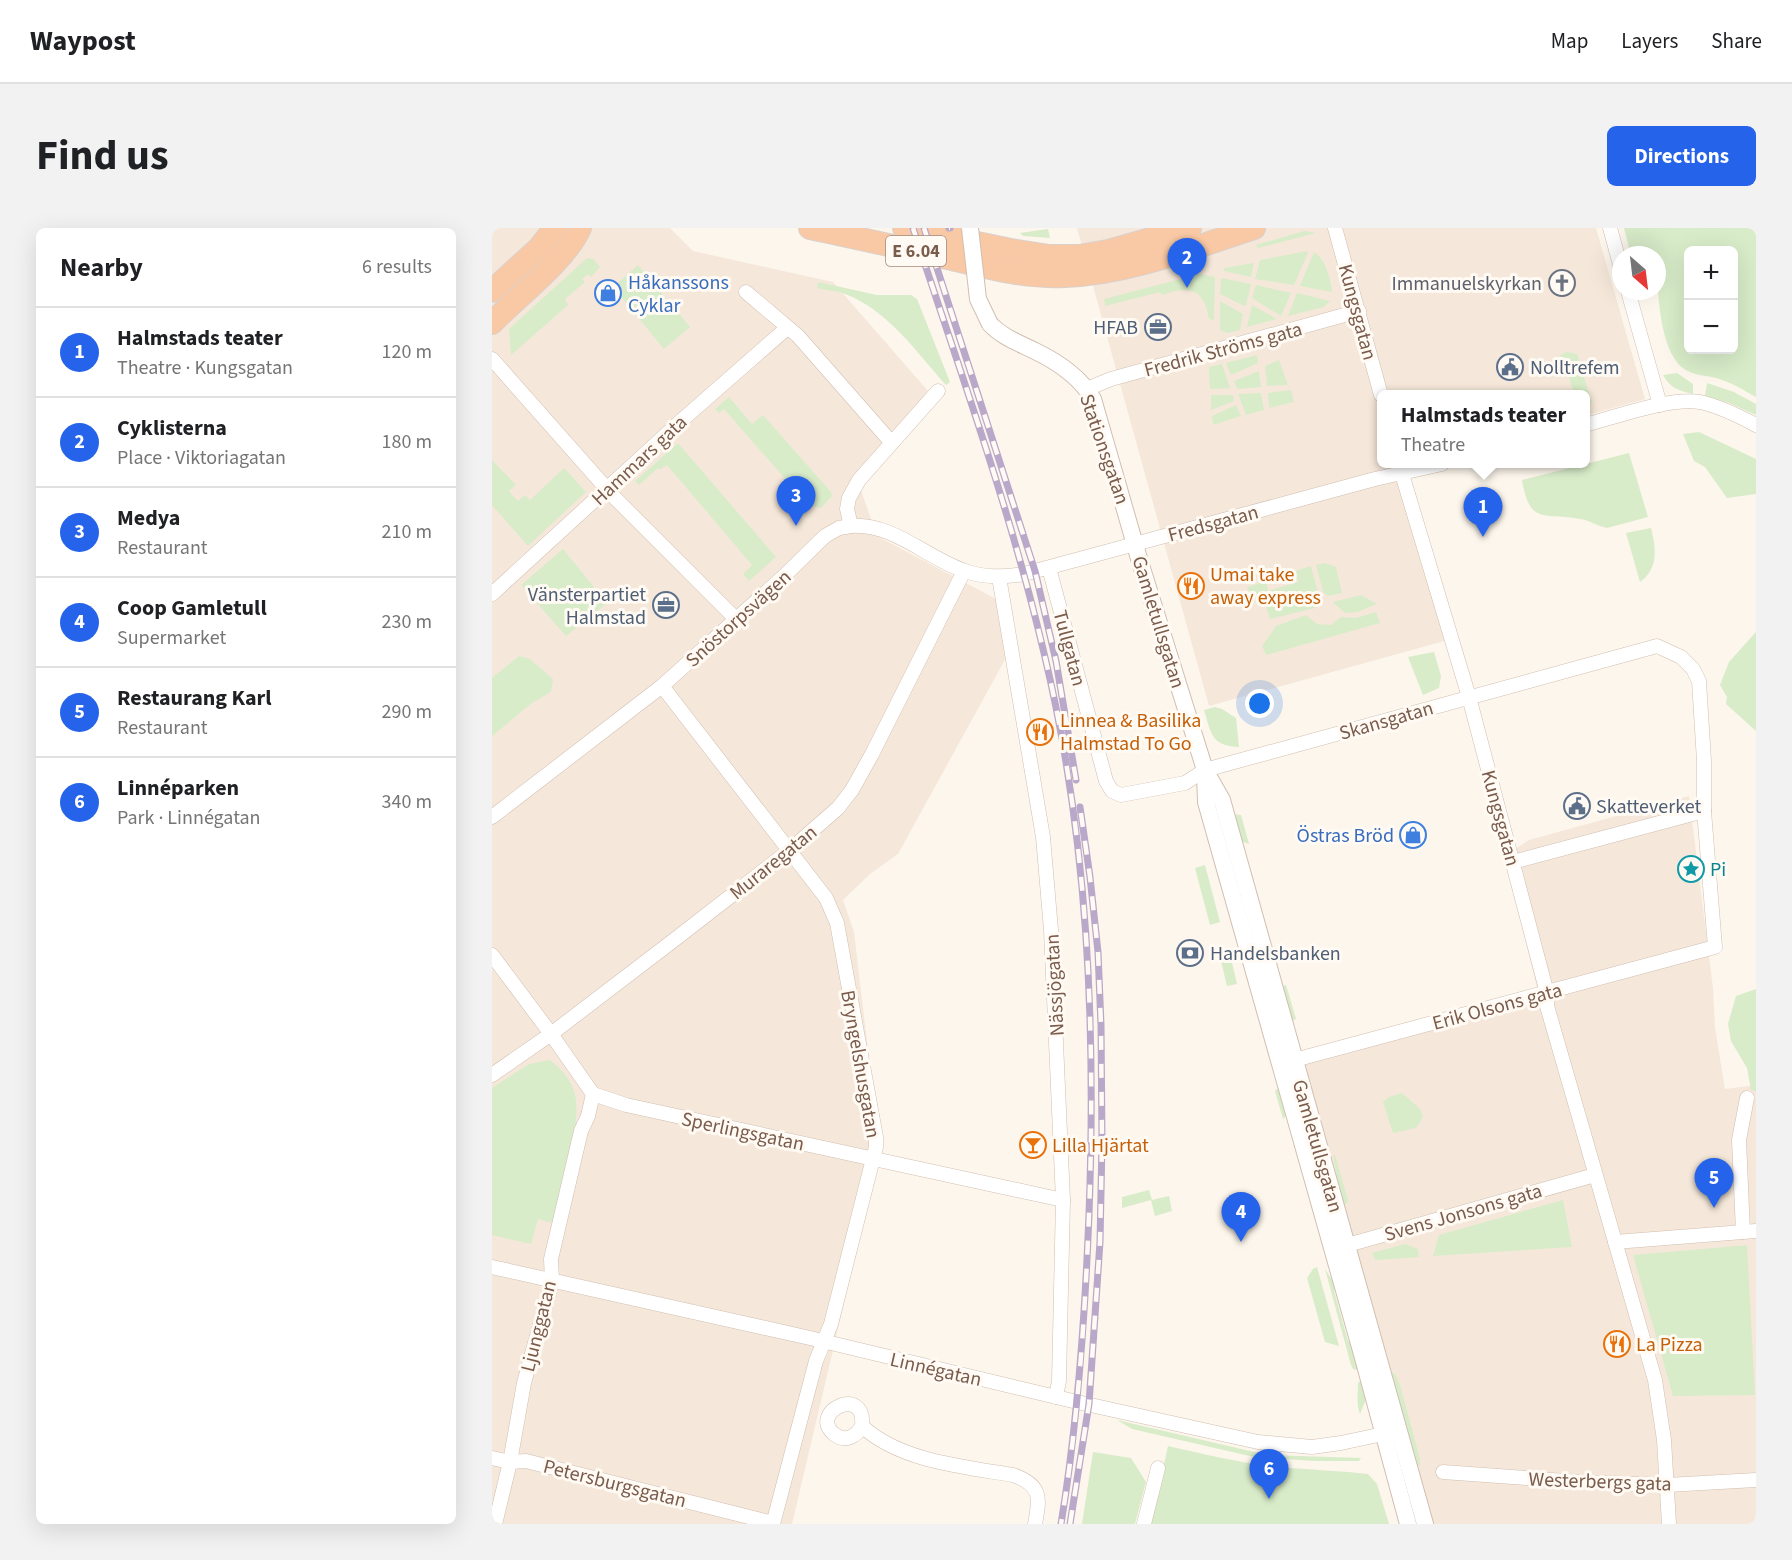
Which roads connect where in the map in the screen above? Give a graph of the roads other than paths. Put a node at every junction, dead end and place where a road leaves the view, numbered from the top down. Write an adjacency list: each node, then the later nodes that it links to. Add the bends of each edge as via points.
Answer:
1 (555, 228): 12 (highway)
2 (580, 228): 16 (highway, via 562,256)
3 (810, 228): 11 (highway, E 6.04, via 1021,274 1063,276)
4 (904, 228): 11 (highway, E 6.04)
5 (970, 228): 19 (street, Stationsgatan, bridge, via 978,299 990,324 1006,337 1058,364)
6 (1190, 228): 11 (highway, E 6.04, via 1129,246)
7 (1254, 228): 11 (highway, E 6.04, via 1161,258)
8 (1335, 228): 15 (street, Kungsgatan)
9 (1610, 228): 10 (street)
10 (1615, 246)
11 (1084, 265)
12 (492, 291)
13 (746, 292): 17 (street)
14 (1631, 300): 22 (street)
15 (1359, 311): 19 (street, Fredrik Ströms gata); 20 (street, Kungsgatan)
16 (492, 323)
17 (787, 328): 25 (street); 27 (street, Hammars gata)
18 (492, 359): 27 (street)
19 (1087, 389): 29 (street, Stationsgatan)
20 (1380, 390)
21 (938, 391): 25 (street)
22 (1660, 405): 23 (street); 24 (street, via 1699,402)
23 (1590, 424)
24 (1756, 425)
25 (891, 442): 28 (street, via 854,488 847,509)
26 (1401, 469): 29 (street, Fredsgatan); 36 (street, Kungsgatan)
27 (607, 489): 33 (street, Hammars gata); 34 (street)
28 (850, 526): 31 (street, Fredsgatan, via 881,530); 34 (street, Snöstorpsvägen, via 825,536)
29 (1135, 543): 30 (street, Fredsgatan); 37 (street, Gamletullsgatan)
30 (1049, 568): 32 (street, Fredsgatan); 38 (street, Tullgatan, via 1106,781)
31 (964, 571): 32 (street, Fredsgatan); 41 (street, Muraregatan, via 852,790 838,808)
32 (999, 577): 52 (street, Nässjögatan, via 1043,837 1052,930)
33 (492, 594)
34 (736, 619): 35 (street, Snöstorpsvägen)
35 (662, 686): 40 (street, Snöstorpsvägen); 41 (street, Bryngelshusgatan)
36 (1468, 697): 37 (street, Skansgatan); 39 (street, Skansgatan, via 1657,646 1681,657 1699,681); 42 (street, Kungsgatan)
37 (1205, 770): 38 (street, Skansgatan, via 1185,783); 46 (street, Gamletullsgatan, via 1206,802)
38 (1117, 794)
39 (1704, 811): 42 (street); 44 (street, Erik Olsons gata, via 1714,947)
40 (492, 817)
41 (790, 850): 45 (street, Muraregatan); 50 (street, Bryngelshusgatan, via 826,898 837,923 876,1137)
42 (1514, 862): 44 (street, Kungsgatan)
43 (492, 955): 45 (street)
44 (1547, 993): 46 (street, Erik Olsons gata); 51 (street, Kungsgatan, via 1547,1006)
45 (551, 1034): 47 (street, Muraregatan); 48 (street)
46 (1287, 1062): 55 (street, Gamletullsgatan)
47 (492, 1075)
48 (593, 1094): 50 (street, Sperlingsgatan, via 626,1106); 57 (street, Ljunggatan, via 551,1259)
49 (1747, 1098): 53 (street, via 1739,1140)
50 (872, 1159): 52 (street, Sperlingsgatan); 58 (street, Bryngelshusgatan)
51 (1595, 1175): 54 (street, Kungsgatan); 55 (street, Svens Jonsons gata)
52 (1063, 1200): 59 (street, Nässjögatan)
53 (1750, 1231): 54 (street)
54 (1615, 1242): 67 (street, Kungsgatan, via 1655,1380)
55 (1339, 1248): 61 (street, Gamletullsgatan); 73 (street, Gamletullsgatan)
56 (492, 1267): 57 (street, Linnégatan)
57 (552, 1281): 58 (street, Linnégatan); 63 (street, Ljunggatan, via 525,1383)
58 (824, 1342): 59 (street, Linnégatan); 68 (street, Bryngelshusgatan)
59 (1056, 1397): 61 (street, Linnégatan, via 1258,1442 1312,1447)
60 (862, 1426): 70 (street, via 873,1437 918,1457 1023,1479 1038,1493)
61 (1383, 1434): 72 (street, Gamletullsgatan)
62 (492, 1458): 63 (street, Petersburgsgatan)
63 (510, 1462): 68 (street, Petersburgsgatan, via 526,1461); 69 (street, Ljunggatan)
64 (1158, 1468): 71 (street)
65 (1443, 1472): 67 (street, Westerbergs gata)
66 (1756, 1480): 67 (street, Westerbergs gata)
67 (1667, 1485): 74 (street, Kungsgatan)
68 (773, 1523)
69 (495, 1524)
70 (1035, 1524)
71 (1144, 1524)
72 (1408, 1524)
73 (1425, 1524)
74 (1669, 1524)

